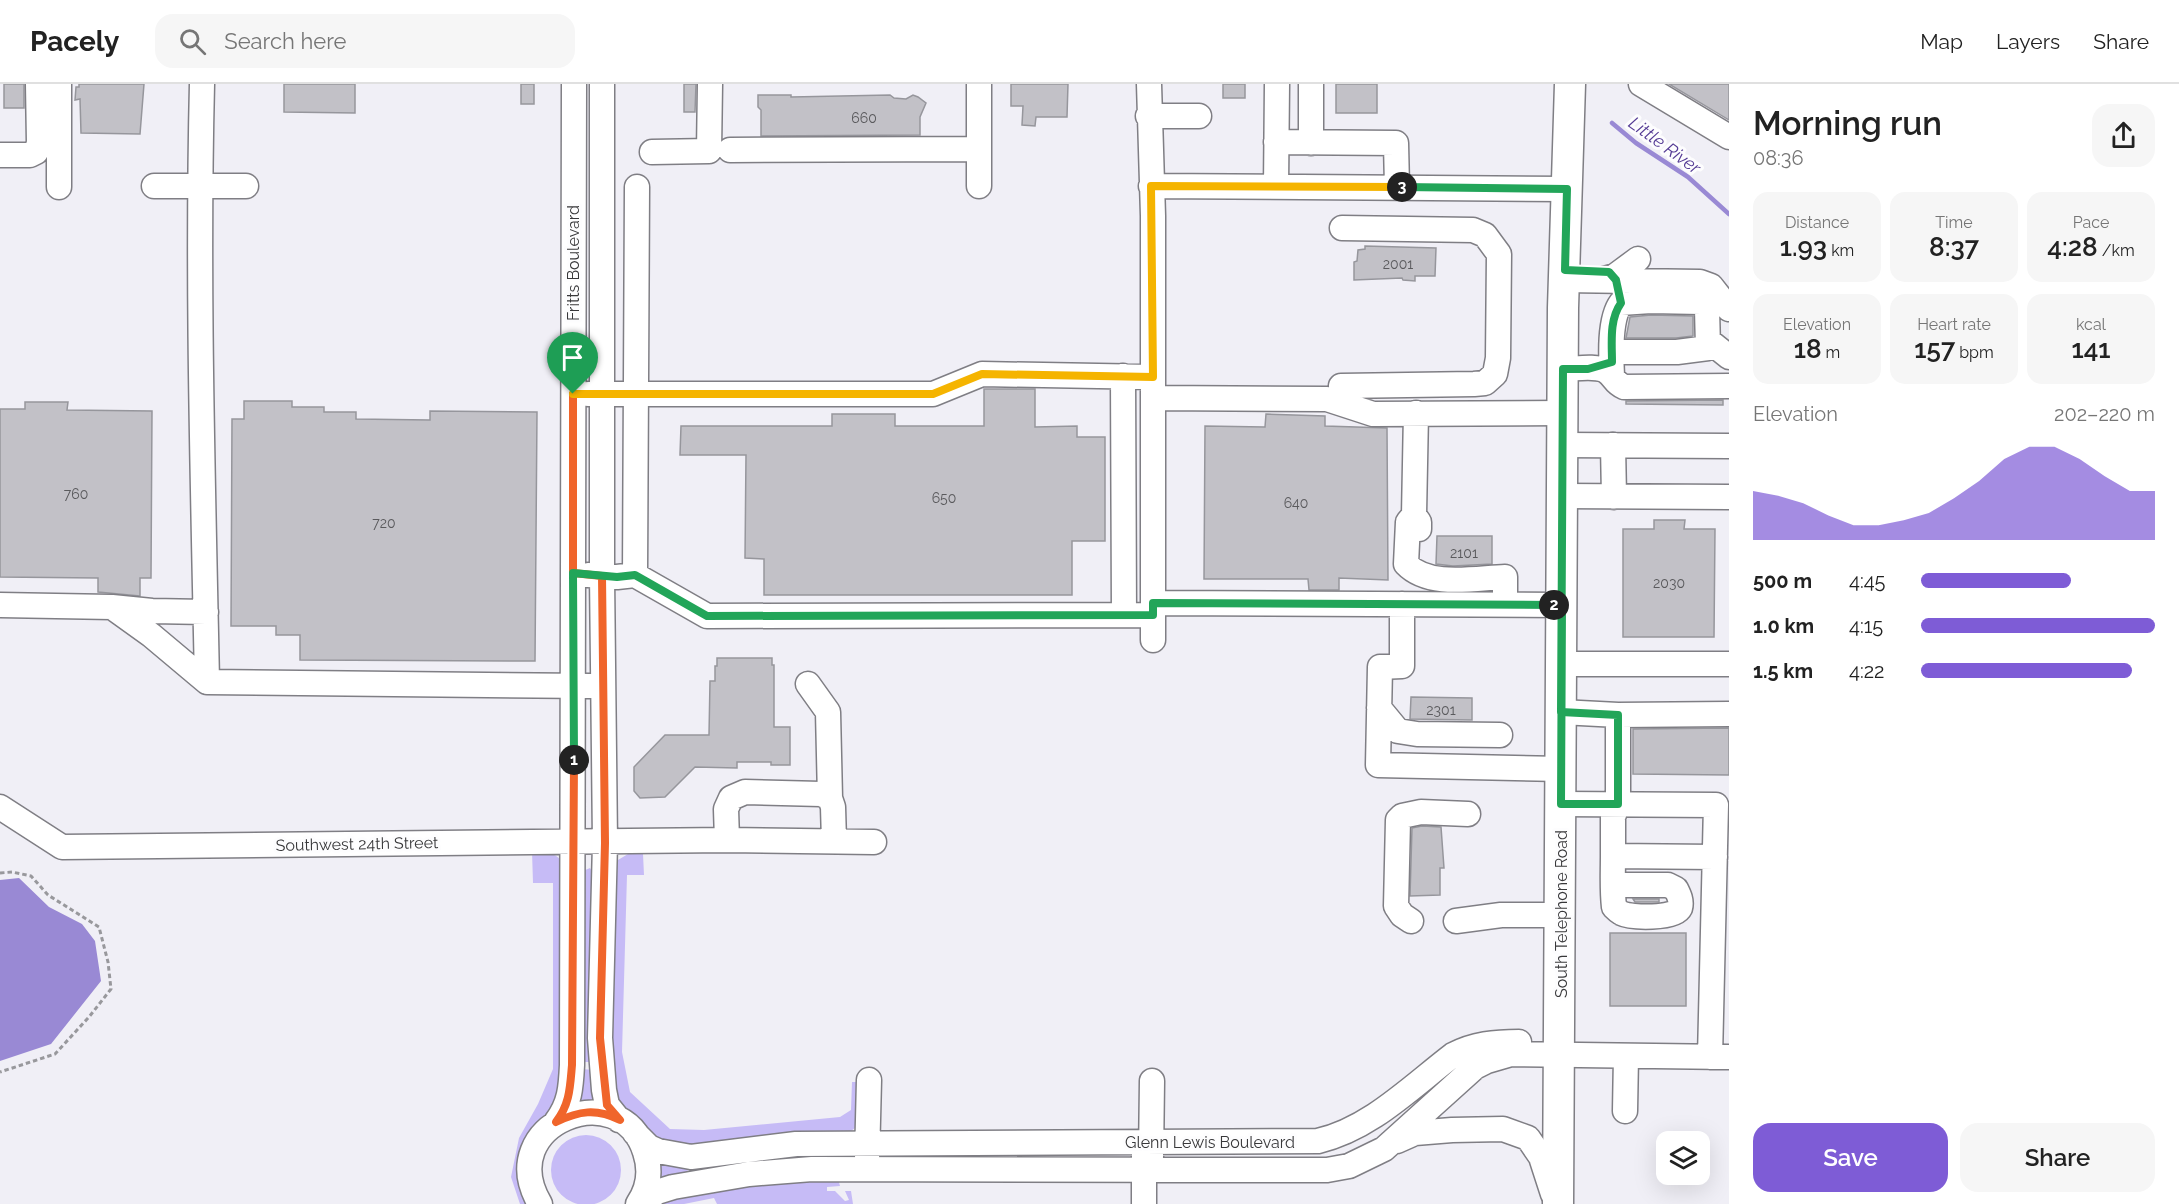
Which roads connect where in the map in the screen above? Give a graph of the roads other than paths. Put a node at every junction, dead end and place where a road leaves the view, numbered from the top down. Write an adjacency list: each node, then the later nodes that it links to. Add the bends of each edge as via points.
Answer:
1 (38, 84): 21 (street, via 36,152)
2 (59, 84): 27 (street)
3 (202, 84): 23 (street)
4 (574, 84): 45 (street, Fritts Boulevard)
5 (602, 84): 47 (street, Fritts Boulevard)
6 (710, 84): 20 (street, via 710,151)
7 (979, 84): 18 (street)
8 (1149, 84): 13 (street)
9 (1277, 84): 16 (street)
10 (1311, 84): 17 (street)
11 (1570, 84): 31 (main road, South Telephone Road)
12 (1641, 84): 15 (street)
13 (1148, 116): 14 (street); 26 (street)
14 (1199, 116)
15 (1729, 137)
16 (1276, 142): 17 (street); 29 (street)
17 (1311, 143): 30 (street, via 1396,143)
18 (979, 149): 19 (street); 25 (street)
19 (730, 150)
20 (652, 152)
21 (0, 155)
22 (154, 186): 23 (street)
23 (200, 186): 24 (street); 65 (street)
24 (246, 186)
25 (979, 186)
26 (1151, 186): 29 (street); 44 (street)
27 (59, 187)
28 (637, 187): 46 (street)
29 (1276, 187): 30 (street)
30 (1397, 187): 31 (street)
31 (1567, 189): 33 (main road, South Telephone Road)
32 (1638, 259): 34 (street)
33 (1565, 275): 34 (street, via 1609,272); 40 (main road, South Telephone Road)
34 (1616, 284): 35 (street, via 1653,273 1694,273 1710,276); 36 (street, via 1700,282 1712,286); 37 (street, via 1651,301 1701,302 1707,309); 39 (street)
35 (1729, 295)
36 (1729, 309)
37 (1709, 340): 38 (street); 39 (street, via 1708,348 1699,351)
38 (1729, 357)
39 (1612, 364): 40 (street, via 1606,371); 43 (street, via 1616,383 1624,387)
40 (1576, 369): 49 (main road, South Telephone Road)
41 (1123, 376): 44 (street); 46 (street, via 982,374 933,394); 66 (street)
42 (1341, 381): 42 (street, via 1474,384 1496,374 1499,254 1485,236 1473,230 1343,229 1479,244 1488,260 1488,358 1484,370 1476,375)
43 (1729, 386)
44 (1153, 387): 48 (street, via 1327,399 1373,414); 64 (street)
45 (573, 394): 47 (street); 56 (street, Fritts Boulevard)
46 (636, 394): 47 (street); 57 (street)
47 (602, 395): 58 (street, Fritts Boulevard)
48 (1416, 413): 49 (street); 60 (street, via 1414,507 1408,522 1406,564 1420,575 1444,579 1505,577)
49 (1563, 413): 50 (main road, South Telephone Road)
50 (1563, 445): 51 (street); 53 (main road, South Telephone Road)
51 (1613, 445): 52 (street); 54 (street)
52 (1729, 446)
53 (1562, 496): 54 (street); 62 (main road, South Telephone Road)
54 (1614, 497): 55 (street)
55 (1729, 497)
56 (573, 573): 58 (street); 72 (street, Fritts Boulevard)
57 (635, 575): 58 (street); 66 (street, via 707,616)
58 (602, 576): 73 (street, Fritts Boulevard)
59 (1402, 604): 60 (street); 64 (street); 74 (street, via 1401,666 1380,667)
60 (1505, 604): 62 (street)
61 (0, 605): 63 (street)
62 (1562, 605): 68 (main road, South Telephone Road)
63 (112, 607): 65 (street); 70 (street)
64 (1153, 609): 66 (street); 67 (street)
65 (206, 612): 70 (street)
66 (1124, 615)
67 (1154, 640)
68 (1561, 664): 69 (street); 75 (main road, South Telephone Road)
69 (1729, 664)
70 (207, 682): 72 (street)
71 (808, 684): 80 (street, via 828,712)
72 (574, 685): 73 (street); 88 (street, Fritts Boulevard)
73 (603, 687): 90 (street, Fritts Boulevard)
74 (1379, 698): 78 (street, via 1398,731); 79 (street, via 1378,765)
75 (1561, 712): 77 (street); 79 (main road, South Telephone Road)
76 (1729, 714): 77 (street)
77 (1618, 715): 82 (street)
78 (1500, 735)
79 (1561, 769): 81 (main road, South Telephone Road)
80 (830, 798): 86 (street, via 821,794 745,792 731,798 726,809); 87 (street)
81 (1561, 804): 82 (street); 95 (main road, South Telephone Road)
82 (1618, 804): 83 (street); 91 (street, via 1613,817)
83 (1722, 805): 92 (street)
84 (0, 807): 88 (street, Southwest 24th Street, via 62,847)
85 (1468, 814): 96 (street, via 1421,813 1398,820 1396,906)
86 (727, 840): 87 (street, Southwest 24th Street); 90 (street, Southwest 24th Street)
87 (834, 841): 89 (street, Southwest 24th Street)
88 (574, 842): 90 (street, Southwest 24th Street); 106 (street, Fritts Boulevard, via 572,1065 565,1110)
89 (874, 842)
90 (605, 843): 107 (street, Fritts Boulevard, via 600,1038 607,1105)
91 (1613, 856): 92 (street); 93 (street)
92 (1714, 857): 94 (street)
93 (1613, 896): 93 (street, via 1668,885 1676,889 1680,908 1677,917 1665,926 1632,925 1623,922)
94 (1721, 910): 98 (street)
95 (1561, 915): 97 (street, via 1501,915); 100 (main road, South Telephone Road)
96 (1411, 921)
97 (1456, 921)
98 (1721, 961): 99 (street)
99 (1720, 1004): 102 (street)
100 (1560, 1055): 101 (street); 108 (street, Glenn Lewis Boulevard, via 1531,1042 1486,1043 1466,1049 1358,1127 1318,1141); 110 (street, Glenn Lewis Boulevard, via 1511,1054 1475,1067); 116 (main road, South Telephone Road)
101 (1626, 1056): 102 (street); 105 (street)
102 (1720, 1057)
103 (869, 1080): 109 (street)
104 (1152, 1081): 108 (street)
105 (1625, 1112)
106 (556, 1122): 107 (street, via 574,1114 594,1112 609,1115); 113 (street, via 541,1136 532,1153 529,1173)
107 (627, 1127): 109 (street, Glenn Lewis Boulevard, via 649,1147 691,1157 796,1144); 114 (street, Fritts Boulevard, via 644,1146 648,1161 649,1176)
108 (1148, 1141): 109 (street, Glenn Lewis Boulevard); 112 (street)
109 (867, 1144): 111 (street)
110 (1390, 1144): 112 (street, Glenn Lewis Boulevard, via 1349,1166 1328,1170); 116 (street, Glenn Lewis Boulevard, via 1415,1133 1503,1129 1528,1138 1541,1157)
111 (867, 1170): 112 (street, Glenn Lewis Boulevard); 114 (street, Glenn Lewis Boulevard, via 779,1171 727,1178 673,1187)
112 (1147, 1171): 115 (street)
113 (540, 1204)
114 (639, 1204)
115 (1144, 1204)
116 (1557, 1204)

